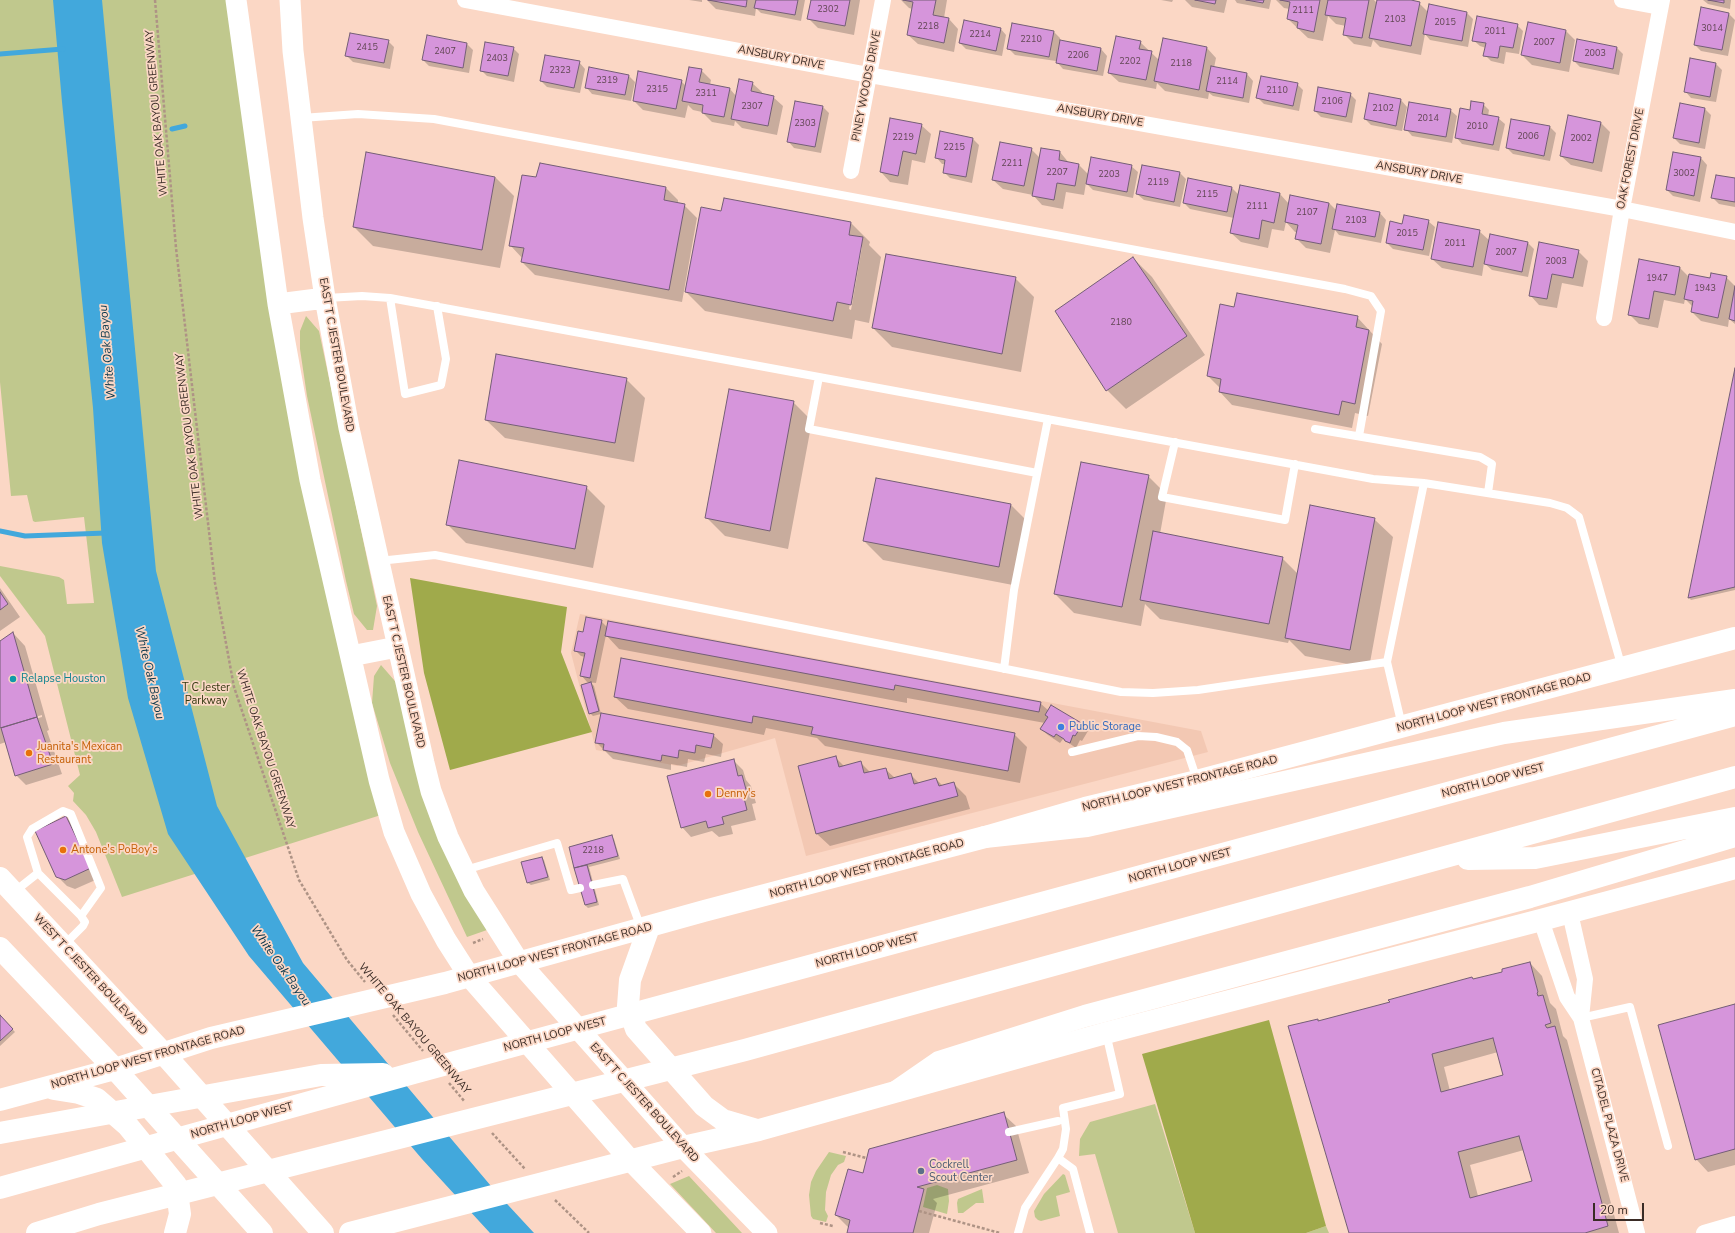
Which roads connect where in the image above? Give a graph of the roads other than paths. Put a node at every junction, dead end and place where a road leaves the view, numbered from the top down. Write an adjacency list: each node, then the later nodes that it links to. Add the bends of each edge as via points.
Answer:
1 (236, 0): 14 (street)
2 (290, 0): 8 (street, EAST T C JESTER BOULEVARD)
3 (465, 0): 7 (street, ANSBURY DRIVE)
4 (883, 0): 7 (street, PINEY WOODS DRIVE)
5 (1622, 0): 6 (street)
6 (1661, 4): 10 (street, OAK FOREST DRIVE)
7 (869, 75): 9 (street, PINEY WOODS DRIVE); 10 (street, ANSBURY DRIVE)
8 (300, 118): 12 (street, EAST T C JESTER BOULEVARD); 20 (lane, via 358,114 434,119 1345,289 1371,296 1381,311)
9 (851, 171)
10 (1622, 209): 11 (street, ANSBURY DRIVE); 16 (street, OAK FOREST DRIVE)
11 (1735, 232)
12 (325, 298): 13 (lane); 14 (street); 26 (street, EAST T C JESTER BOULEVARD, via 349,428)
13 (390, 298): 15 (lane); 15 (lane, via 404,394 441,385 446,359)
14 (278, 304): 29 (street, via 310,480)
15 (437, 306): 17 (lane)
16 (1604, 318)
17 (819, 377): 18 (lane); 23 (lane, via 809,429)
18 (1048, 419): 21 (lane); 23 (lane)
19 (1315, 429): 20 (lane)
20 (1359, 436): 25 (lane, via 1480,457 1492,464)
21 (1175, 442): 22 (lane); 22 (lane, via 1162,497 1285,520)
22 (1295, 464): 24 (lane, via 1373,479)
23 (1037, 473): 31 (lane, via 1014,590)
24 (1424, 483): 25 (lane); 30 (lane)
25 (1488, 493): 32 (lane, via 1550,503 1568,508 1580,517)
26 (378, 562): 28 (street, EAST T C JESTER BOULEVARD); 31 (lane, via 435,555)
27 (1735, 638): 32 (main road, NORTH LOOP WEST FRONTAGE ROAD)
28 (397, 647): 29 (street); 44 (street, EAST T C JESTER BOULEVARD, via 431,791)
29 (351, 656): 56 (street, via 379,780 394,832 421,894)
30 (1388, 662): 31 (lane, via 1198,690 1153,693 1121,692); 35 (lane)
31 (1004, 669)
32 (1622, 669): 35 (main road, NORTH LOOP WEST FRONTAGE ROAD)
33 (1735, 700): 41 (main road, via 1504,733 1087,826)
34 (1735, 714): 61 (main road, NORTH LOOP WEST)
35 (1402, 727): 38 (main road, NORTH LOOP WEST FRONTAGE ROAD)
36 (1072, 752): 38 (lane, via 1138,736 1156,737 1177,742 1187,750)
37 (1735, 777): 42 (main road)
38 (1197, 781): 41 (main road, NORTH LOOP WEST FRONTAGE ROAD, via 1085,808)
39 (1735, 818): 42 (main road, via 1535,858)
40 (1735, 836): 63 (main road, via 1530,897 1085,1016 939,1062)
41 (985, 837): 52 (main road, NORTH LOOP WEST FRONTAGE ROAD)
42 (1442, 859): 75 (main road, via 745,1050 99,1214)
43 (1735, 868): 49 (main road)
44 (464, 871): 48 (lane, via 557,843 571,890); 55 (street, EAST T C JESTER BOULEVARD)
45 (38, 873): 47 (lane); 50 (lane); 50 (lane, via 27,837 32,829 63,811 71,814 101,888)
46 (592, 885): 52 (lane, via 623,879)
47 (7, 886): 53 (main road, WEST T C JESTER BOULEVARD)
48 (580, 888)
49 (1570, 913): 51 (main road); 57 (street, CITADEL PLAZA DRIVE, via 1585,979)
50 (81, 916): 53 (lane, via 85,922 83,926)
51 (1542, 920): 57 (street, CITADEL PLAZA DRIVE, via 1566,997); 58 (main road)
52 (645, 928): 55 (main road, NORTH LOOP WEST FRONTAGE ROAD); 66 (main road, via 630,980 628,1006 636,1029 704,1106 723,1120)
53 (63, 946): 59 (main road, WEST T C JESTER BOULEVARD)
54 (0, 948): 60 (main road)
55 (519, 962): 56 (main road, NORTH LOOP WEST FRONTAGE ROAD); 70 (street, EAST T C JESTER BOULEVARD)
56 (469, 976): 59 (main road, NORTH LOOP WEST FRONTAGE ROAD, via 211,1038); 72 (street)
57 (1581, 1018): 69 (lane, via 1630,1007); 84 (street, CITADEL PLAZA DRIVE)
58 (1106, 1032): 63 (main road); 71 (lane, via 1120,1094 1063,1108 1066,1129 1063,1149)
59 (164, 1054): 60 (main road, NORTH LOOP WEST FRONTAGE ROAD); 78 (main road, WEST T C JESTER BOULEVARD)
60 (115, 1069): 62 (main road, NORTH LOOP WEST FRONTAGE ROAD); 77 (main road)
61 (414, 1073): 68 (main road, via 321,1075); 73 (main road, NORTH LOOP WEST)
62 (45, 1088): 64 (main road, NORTH LOOP WEST FRONTAGE ROAD); 76 (main road, via 79,1092 97,1098 128,1126 176,1185 180,1214)
63 (897, 1091): 66 (main road)
64 (0, 1100)
65 (1058, 1121): 67 (lane)
66 (759, 1130): 70 (main road)
67 (1009, 1132)
68 (0, 1133)
69 (1668, 1146)
70 (683, 1148): 72 (main road); 81 (street, EAST T C JESTER BOULEVARD)
71 (1058, 1158): 82 (lane, via 1025,1208); 83 (lane, via 1073,1169)
72 (631, 1161): 79 (main road); 80 (street)
73 (0, 1188)
74 (1735, 1224): 85 (street)
75 (37, 1233)
76 (175, 1233)
77 (262, 1233)
78 (323, 1233)
79 (350, 1233)
80 (701, 1233)
81 (767, 1233)
82 (1018, 1233)
83 (1090, 1233)
84 (1637, 1233)
85 (1704, 1233)

